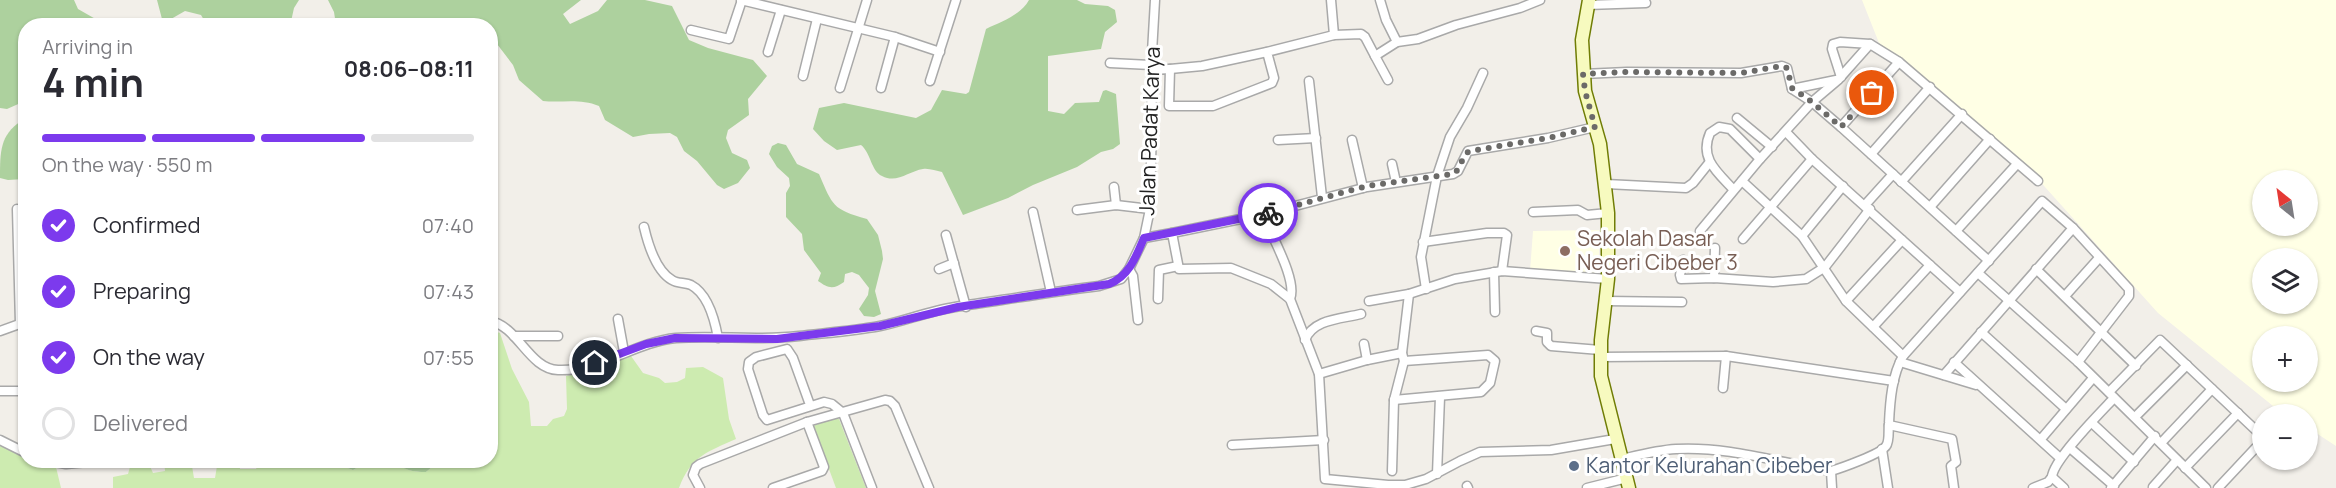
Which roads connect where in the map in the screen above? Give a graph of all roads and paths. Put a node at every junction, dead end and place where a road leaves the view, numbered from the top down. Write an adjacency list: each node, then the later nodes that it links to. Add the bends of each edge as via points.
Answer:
1 (742, 0): 11 (street); 13 (street, via 729,39)
2 (867, 0): 14 (street)
3 (956, 0): 20 (street)
4 (1155, 0): 25 (street, Jalan Padat Karya)
5 (1331, 0): 15 (street)
6 (1380, 0): 17 (street)
7 (1540, 0): 10 (street)
8 (1588, 3): 9 (street); 28 (main road, via 1582,40)
9 (1646, 3)
10 (1522, 4): 17 (street, via 1418,39)
11 (781, 10): 12 (street); 19 (street)
12 (817, 19): 14 (street); 29 (street)
13 (691, 30)
14 (859, 30): 16 (street); 35 (street)
15 (1334, 35): 21 (street); 22 (street, via 1364,35)
16 (895, 37): 20 (street); 36 (street)
17 (1397, 42): 22 (street)
18 (1870, 44): 23 (street); 30 (street); 30 (street, via 1833,44)
19 (768, 52)
20 (940, 52): 31 (street)
21 (1267, 52): 26 (street); 39 (street, via 1274,78 1269,85 1213,106)
22 (1375, 56): 33 (street)
23 (1899, 62): 34 (street); 44 (street)
24 (1110, 63): 25 (street)
25 (1151, 68): 26 (street); 40 (street, Jalan Padat Karya)
26 (1170, 69): 39 (street)
27 (1483, 73): 58 (street, via 1450,137)
28 (1583, 74): 37 (street, via 1741,73 1782,66 1787,68); 43 (main road)
29 (803, 76)
30 (1839, 78): 37 (street); 38 (street)
31 (930, 81)
32 (1309, 81): 46 (street)
33 (1388, 81)
34 (1930, 87): 41 (street); 51 (street)
35 (840, 88)
36 (881, 88)
37 (1792, 88): 38 (street)
38 (1812, 102): 44 (street); 45 (street)
39 (1169, 106): 40 (street)
40 (1152, 107): 74 (street, Jalan Padat Karya)
41 (1962, 114): 47 (street); 62 (street)
42 (1737, 118): 50 (street)
43 (1595, 127): 58 (street, via 1468,151 1456,172); 63 (main road)
44 (1841, 127): 51 (street)
45 (1786, 132): 50 (street); 53 (street)
46 (1316, 138): 48 (street); 68 (street)
47 (1990, 139): 56 (street); 72 (street)
48 (1278, 140)
49 (1352, 140): 66 (street)
50 (1772, 147): 52 (street)
51 (1871, 154): 57 (street)
52 (1760, 159): 55 (street, via 1730,129 1719,127 1707,139); 59 (street)
53 (1812, 159): 64 (street); 70 (street)
54 (1392, 164): 61 (street)
55 (1709, 164): 63 (street, via 1686,188); 67 (street)
56 (2017, 164): 60 (street); 84 (street)
57 (1893, 174): 62 (street); 71 (street)
58 (1437, 176): 61 (street); 91 (street)
59 (1742, 181): 67 (street); 70 (street)
60 (2038, 181)
61 (1396, 182): 66 (street)
62 (1901, 182): 72 (street)
63 (1606, 184): 78 (main road)
64 (1843, 186): 71 (street); 87 (street)
65 (1114, 187): 69 (street)
66 (1363, 188): 68 (street)
67 (1733, 189): 83 (street)
68 (1322, 197): 79 (street)
69 (1116, 205): 74 (street); 75 (street)
70 (1770, 207): 87 (street); 89 (street)
71 (1867, 207): 90 (street); 99 (street)
72 (1930, 207): 84 (street)
73 (17, 209): 81 (street)
74 (1150, 209): 88 (street, Jalan Padat Karya)
75 (1077, 210)
76 (1033, 212): 108 (street)
77 (1533, 212): 78 (street)
78 (1608, 213): 106 (main road)
79 (1263, 214): 85 (street); 113 (street, via 1284,263 1292,289)
80 (644, 227): 133 (street, via 652,255 669,278 691,285 701,295)
81 (18, 228)
82 (2073, 228): 93 (street); 95 (street, via 2042,201); 102 (street)
83 (1700, 231)
84 (1956, 231): 95 (street)
85 (1172, 232): 88 (street); 98 (street)
86 (946, 235): 96 (street)
87 (1802, 236): 99 (street)
88 (1144, 238): 101 (street, Jalan Padat Karya)
89 (1743, 238)
90 (1902, 240): 97 (street); 116 (street)
91 (1423, 242): 103 (street, via 1504,233 1507,235); 107 (street, via 1420,262)
92 (1715, 248): 105 (street)
93 (2099, 258): 111 (street); 129 (street, via 2129,292)
94 (1683, 260): 105 (street, via 1681,279)
95 (1989, 261): 104 (street)
96 (954, 263): 100 (street); 119 (street)
97 (1930, 265): 109 (street); 126 (street)
98 (1178, 266): 112 (street, via 1159,270); 113 (street, via 1232,268 1271,284)
99 (1825, 267): 105 (street, via 1806,279 1789,281); 116 (street)
100 (939, 268)
101 (1129, 269): 108 (street, via 1121,279 1109,284); 123 (street)
102 (2036, 270): 111 (street); 114 (street)
103 (1498, 271): 106 (street); 107 (street); 120 (street)
104 (1978, 273): 109 (street); 114 (street)
105 (1714, 278)
106 (1608, 279): 117 (main road)
107 (1426, 289): 110 (street)
108 (1051, 292): 119 (street)
109 (1960, 292): 140 (street)
110 (1409, 294): 115 (street); 138 (street)
111 (2065, 296): 129 (street)
112 (1158, 299)
113 (1290, 299): 134 (street)
114 (2009, 300): 130 (street); 143 (street)
115 (1369, 301)
116 (1846, 301): 126 (street)
117 (1606, 302): 118 (street); 137 (main road)
118 (1682, 302)
119 (966, 307): 133 (street, via 880,326 777,339)
120 (1495, 312)
121 (1361, 314): 134 (street, via 1318,324)
122 (618, 319): 136 (street)
123 (1138, 320)
124 (498, 322): 131 (street)
125 (18, 325): 127 (street)
126 (1873, 327): 140 (street)
127 (0, 331)
128 (1536, 331): 137 (street, via 1547,333 1551,346)
129 (2101, 331): 143 (street); 145 (street)
130 (1981, 332): 142 (street); 159 (street)
131 (514, 336): 132 (street); 136 (street, via 540,362 556,370 575,369)
132 (558, 336)
133 (718, 338): 136 (street, via 675,338)
134 (1305, 340): 146 (street)
135 (1364, 344): 141 (street)
136 (624, 352)
137 (1600, 353): 139 (street); 167 (main road, via 1604,394)
138 (1403, 357): 141 (street); 156 (street, via 1493,358 1493,372 1485,390); 157 (street)
139 (1726, 357): 149 (street); 151 (street)
140 (1902, 359): 147 (street); 149 (street)
141 (1367, 360): 146 (street)
142 (1954, 362): 147 (street); 150 (street)
143 (2078, 362): 148 (street)
144 (2187, 365): 145 (street, via 2160,340); 152 (street); 162 (street)
145 (2136, 366): 155 (street)
146 (1319, 374): 171 (street)
147 (1944, 375): 150 (street)
148 (2093, 378): 155 (street); 159 (street)
149 (1894, 381): 165 (street)
150 (1980, 386): 168 (street)
151 (1723, 388)
152 (2212, 389): 161 (street); 169 (street)
153 (0, 391): 154 (street)
154 (18, 391)
155 (2111, 395): 162 (street); 164 (street)
156 (1440, 397): 157 (street); 184 (street)
157 (1394, 400): 182 (street)
158 (810, 405): 158 (street, via 769,420 765,418 749,362 787,350); 160 (street, via 828,402)
159 (2066, 409): 168 (street)
160 (843, 413): 163 (street); 191 (street); 192 (street, via 890,401)
161 (2238, 413): 166 (street); 181 (street)
162 (2135, 417): 169 (street)
163 (807, 422): 189 (street, via 700,464 693,475); 190 (street, via 824,467 822,471)
164 (2092, 423): 173 (street); 180 (street)
165 (1888, 425): 175 (street, via 1888,441); 196 (street, via 1949,437 1956,462 1951,466)
166 (2252, 426)
167 (1615, 439): 178 (main road); 184 (street, via 1551,450 1480,452)
168 (2041, 439): 177 (street)
169 (2158, 439): 179 (street); 180 (street)
170 (0, 440): 174 (street)
171 (1324, 440): 172 (street); 184 (street, via 1325,479 1405,485)
172 (1232, 444)
173 (2070, 448): 177 (street); 187 (street)
174 (18, 449)
175 (1882, 449): 183 (street); 195 (street)
176 (2252, 452): 200 (street)
177 (2060, 458): 185 (street)
178 (1622, 459): 183 (street, via 1694,449); 186 (main road)
179 (2177, 460): 181 (street); 188 (street)
180 (2134, 462): 187 (street)
181 (2186, 468): 199 (street)
182 (1392, 471)
183 (1831, 471): 194 (street)
184 (1437, 474)
185 (2052, 477): 197 (street); 198 (street)
186 (1628, 483): 193 (street)
187 (2113, 487)
188 (2153, 487)
189 (700, 488)
190 (773, 488)
191 (872, 488)
192 (929, 488)
193 (1587, 488)
194 (1832, 488)
195 (1888, 488)
196 (1954, 488)
197 (2033, 488)
198 (2064, 488)
199 (2206, 488)
200 (2218, 488)

